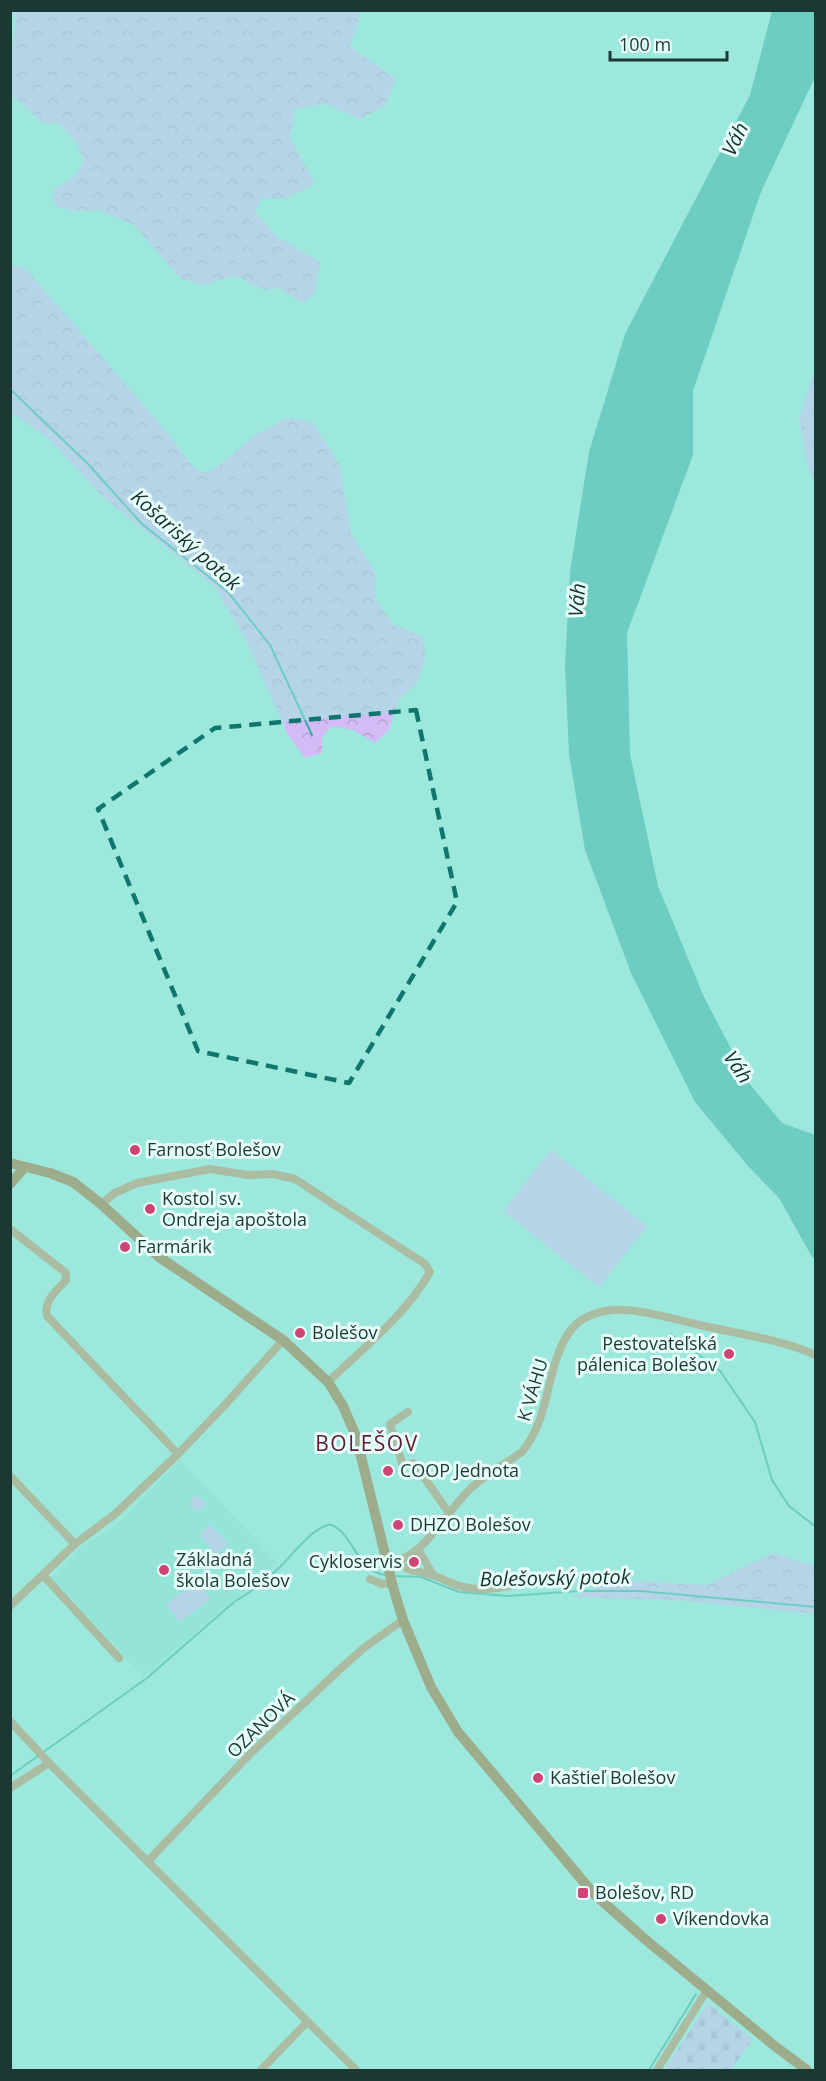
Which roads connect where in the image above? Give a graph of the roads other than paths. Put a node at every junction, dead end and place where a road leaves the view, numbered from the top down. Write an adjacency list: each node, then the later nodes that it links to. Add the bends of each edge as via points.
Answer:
1 (10, 1162): 2 (main road)
2 (25, 1167): 3 (main road); 4 (main road, via 73,1182)
3 (10, 1184)
4 (101, 1204): 6 (main road, via 159,1257); 8 (street, via 137,1184 210,1169 273,1174 295,1179 425,1264 430,1272 400,1315)
5 (10, 1229): 10 (street, via 66,1273 66,1280 46,1302 47,1316)
6 (283, 1340): 8 (main road); 10 (street)
7 (816, 1355): 12 (street, K VÁHU, via 749,1336 624,1310 584,1318 561,1348 534,1437 522,1452 476,1484)
8 (328, 1382): 15 (main road, via 356,1436)
9 (408, 1412): 12 (street, via 390,1424 403,1466 414,1463)
10 (178, 1454): 13 (street, via 115,1514)
11 (10, 1476): 13 (street)
12 (449, 1513): 14 (street, K VÁHU)
13 (75, 1544): 16 (street)
14 (418, 1549): 15 (street, K VÁHU); 17 (street)
15 (391, 1571): 17 (street); 19 (street, via 382,1584); 21 (main road)
16 (43, 1575): 20 (street); 22 (street)
17 (433, 1575): 18 (street, via 471,1588 501,1588)
18 (540, 1578)
19 (370, 1579)
20 (10, 1606)
21 (403, 1620): 26 (street, OZANOVÁ, via 339,1670 250,1754); 27 (main road, via 431,1687 476,1754 593,1893)
22 (119, 1658)
23 (10, 1720): 24 (street)
24 (45, 1757): 25 (street); 26 (street)
25 (10, 1788)
26 (148, 1861): 28 (street)
27 (707, 1990): 31 (street); 32 (main road)
28 (307, 2022): 29 (street); 30 (street)
29 (261, 2070)
30 (356, 2070)
31 (657, 2070)
32 (807, 2070)

